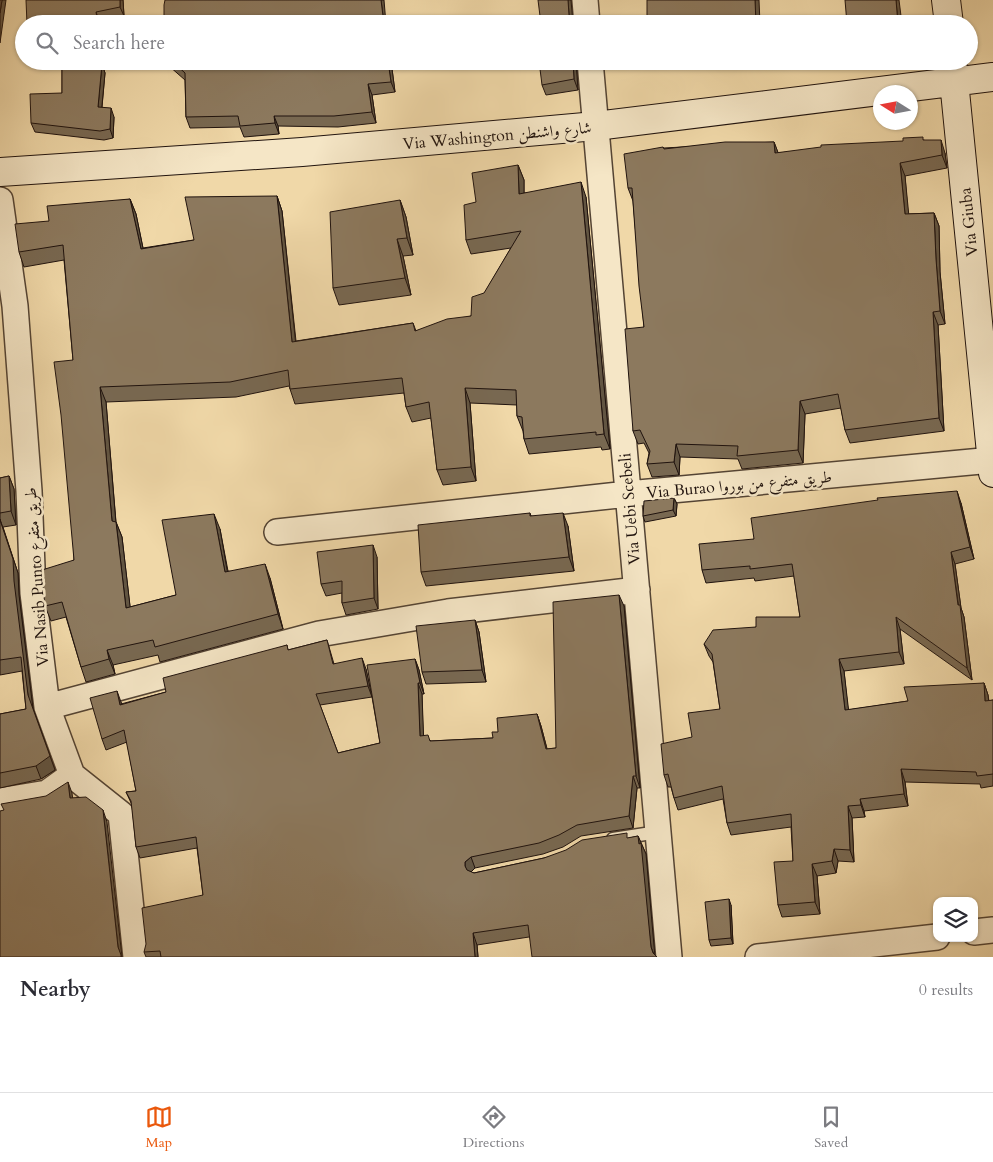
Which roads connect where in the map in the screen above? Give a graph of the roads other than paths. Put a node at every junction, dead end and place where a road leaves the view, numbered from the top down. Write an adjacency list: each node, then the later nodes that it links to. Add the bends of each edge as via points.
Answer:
1 (585, 0): 3 (street)
2 (946, 0): 4 (street)
3 (586, 15)
4 (947, 15)
5 (591, 70): 8 (street, Via Uebi Scebeli)
6 (953, 71): 7 (street, Via Washington شارع واشنطن); 8 (street, Via Washington شارع واشنطن); 11 (street, Via Giuba)
7 (993, 77)
8 (596, 126): 9 (street, Via Washington شارع واشنطن, via 302,152); 12 (street, Via Uebi Scebeli)
9 (0, 172)
10 (0, 200): 15 (street, Via Nasib Punto طريق متفرع, via 15,306 34,593)
11 (993, 465): 12 (street, Via Burao طريق متفرع من بوروا)
12 (628, 494): 13 (street, Via Burao طريق متفرع من بوروا); 14 (street, Via Uebi Scebeli)
13 (277, 532)
14 (637, 590): 15 (street, via 448,612 319,634); 18 (street, Via Uebi Scebeli)
15 (47, 707): 16 (street, Via Nasib Punto طريق متفرع)
16 (72, 775): 17 (street, via 47,793); 23 (street, via 121,814)
17 (0, 800)
18 (658, 832): 19 (lane); 24 (street, Via Uebi Scebeli)
19 (602, 841)
20 (993, 930): 21 (street)
21 (978, 932)
22 (933, 937): 25 (street)
23 (136, 957)
24 (669, 957)
25 (758, 957)

